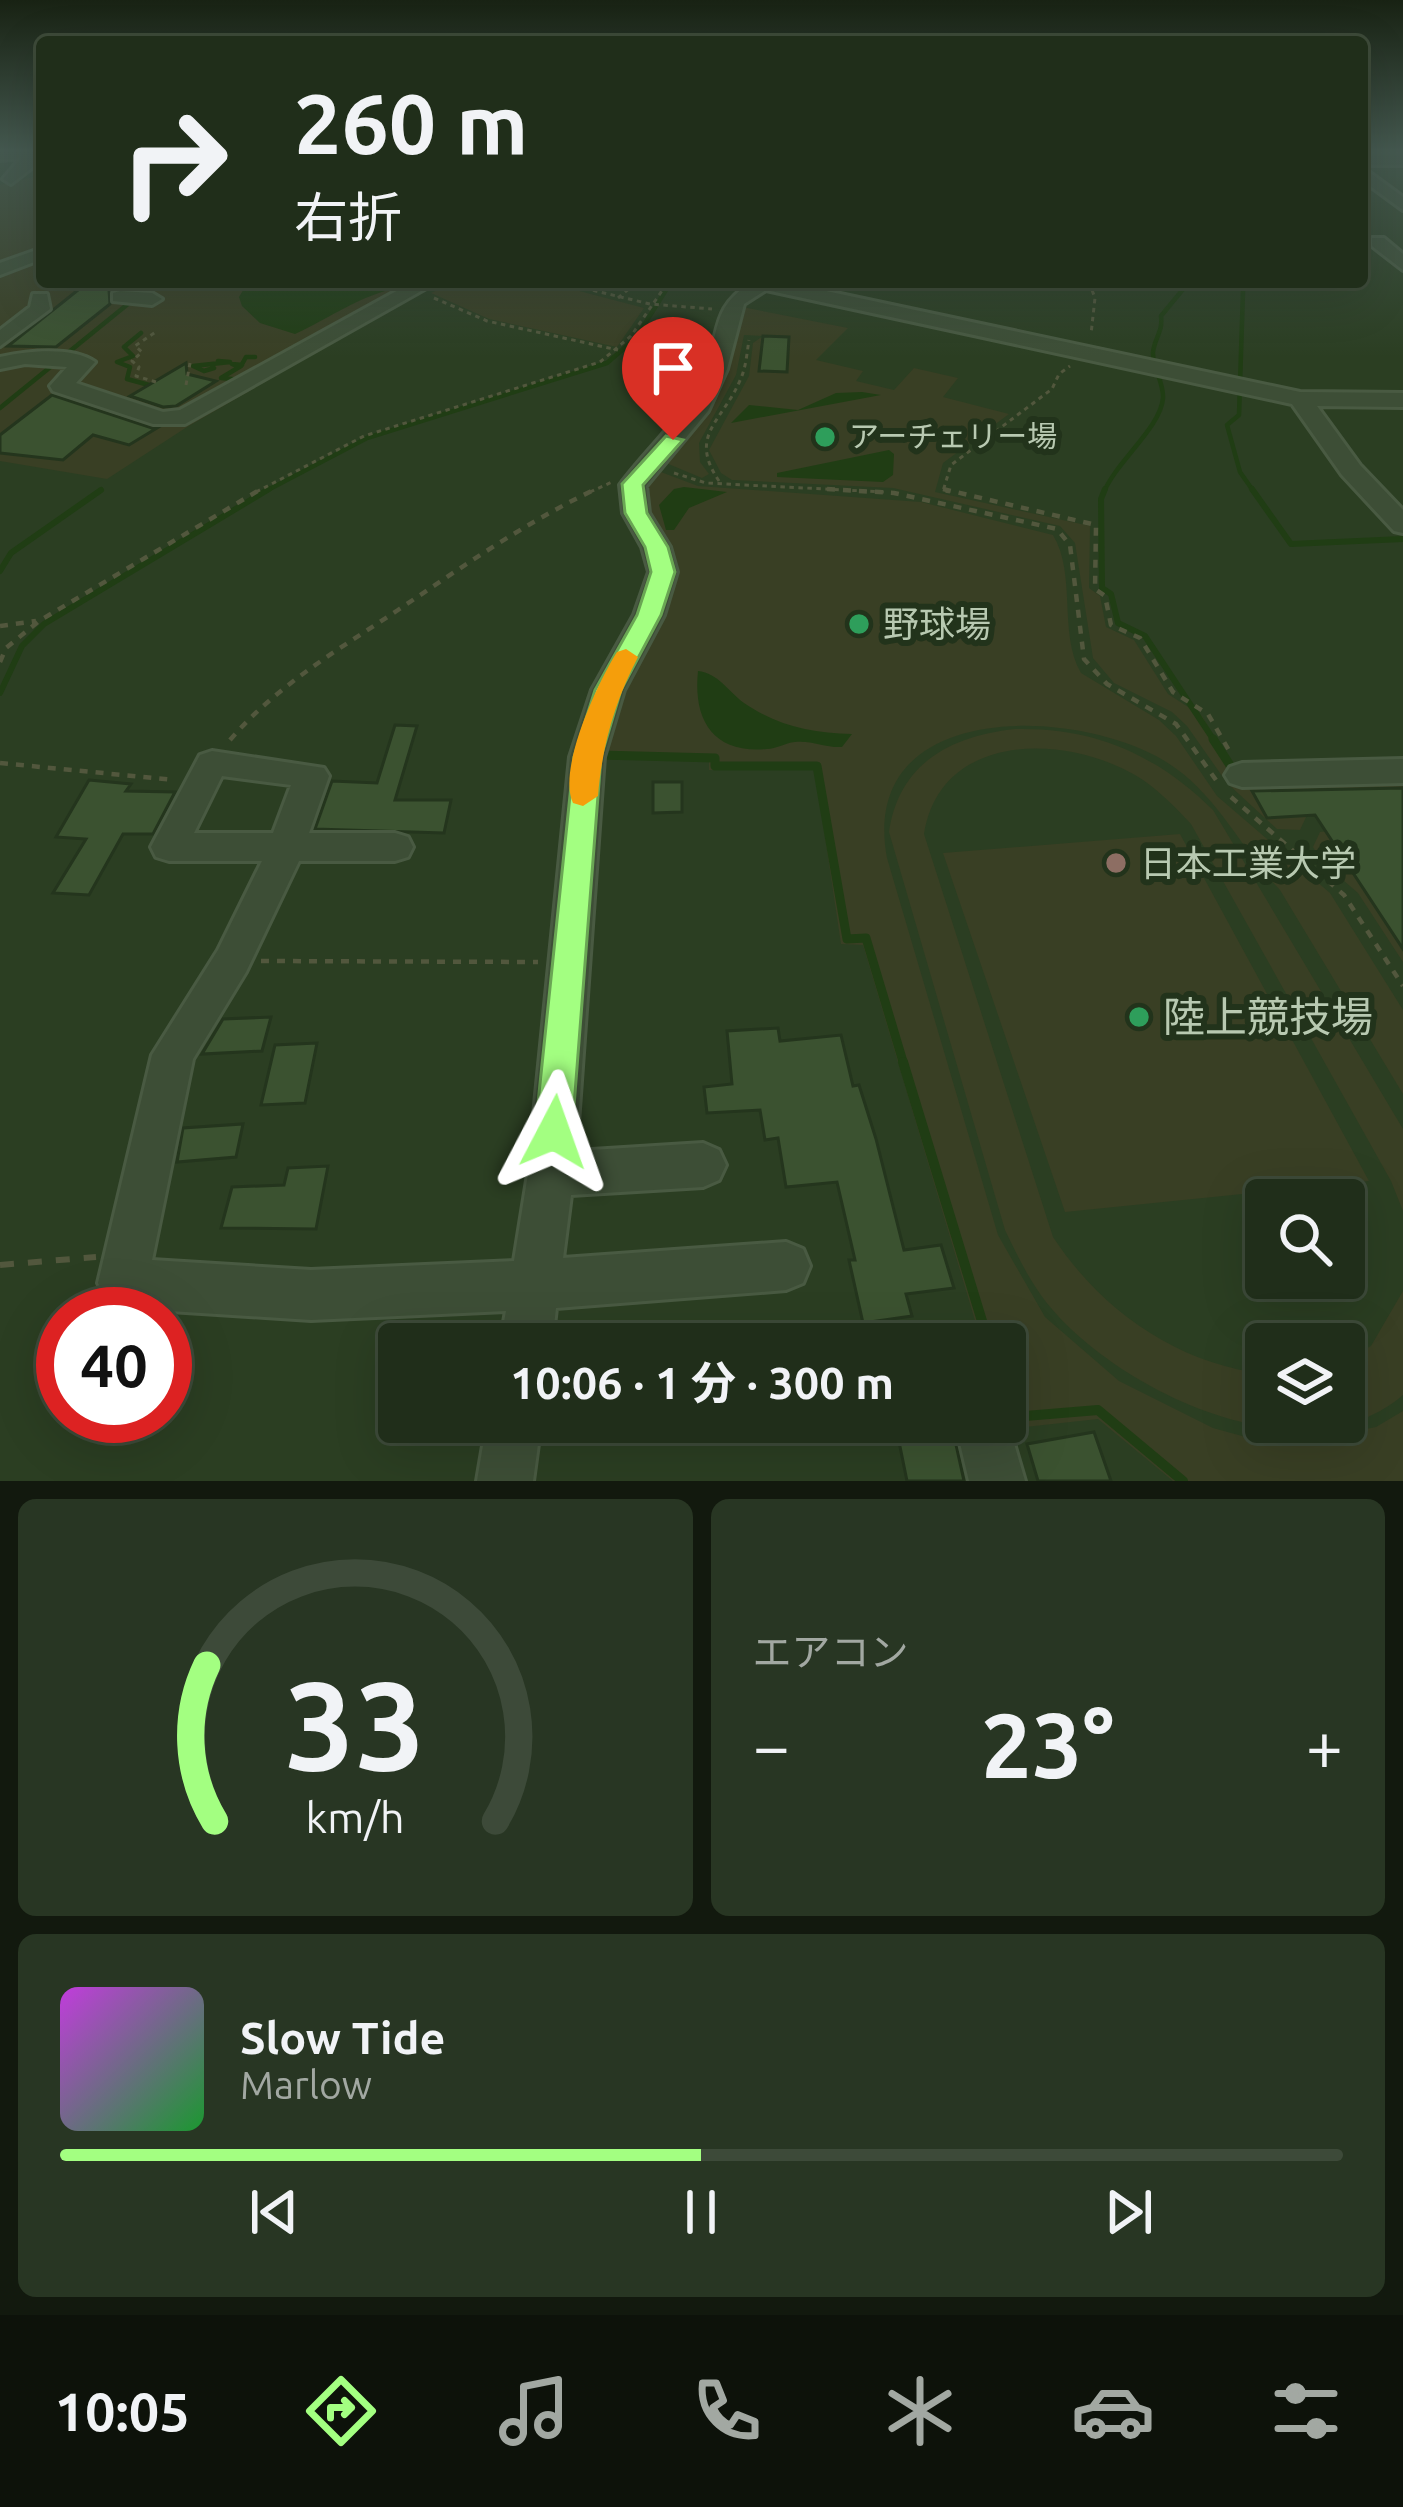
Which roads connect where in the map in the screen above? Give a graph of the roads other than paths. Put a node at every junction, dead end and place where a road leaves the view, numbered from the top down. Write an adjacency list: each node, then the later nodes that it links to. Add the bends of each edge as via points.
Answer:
1 (1378, 242): 3 (street)
2 (36, 255): 4 (street)
3 (1403, 264)
4 (0, 269)
5 (426, 288): 12 (street, via 185,417 161,419 61,386 84,362)
6 (756, 288): 22 (street, via 735,301 739,326 696,411 644,468 632,497 663,572 608,690 587,757)
7 (787, 288): 14 (street)
8 (120, 297): 10 (street)
9 (40, 298): 11 (street, via 40,309)
10 (152, 299)
11 (1, 339)
12 (0, 363): 13 (street)
13 (0, 380)
14 (1300, 399): 15 (street); 16 (street)
15 (1403, 400)
16 (1403, 525)
17 (1403, 771): 18 (street)
18 (1242, 775)
19 (395, 847): 20 (street)
20 (285, 851): 20 (street, via 311,776 208,773 169,848); 24 (street, via 232,961 172,1055 124,1283 311,1295)
21 (703, 1165): 22 (street)
22 (550, 1174): 24 (street)
23 (786, 1266): 24 (street)
24 (536, 1286): 25 (street)
25 (530, 1323)
26 (511, 1443): 28 (street)
27 (987, 1443): 29 (street)
28 (505, 1481)
29 (997, 1481)

